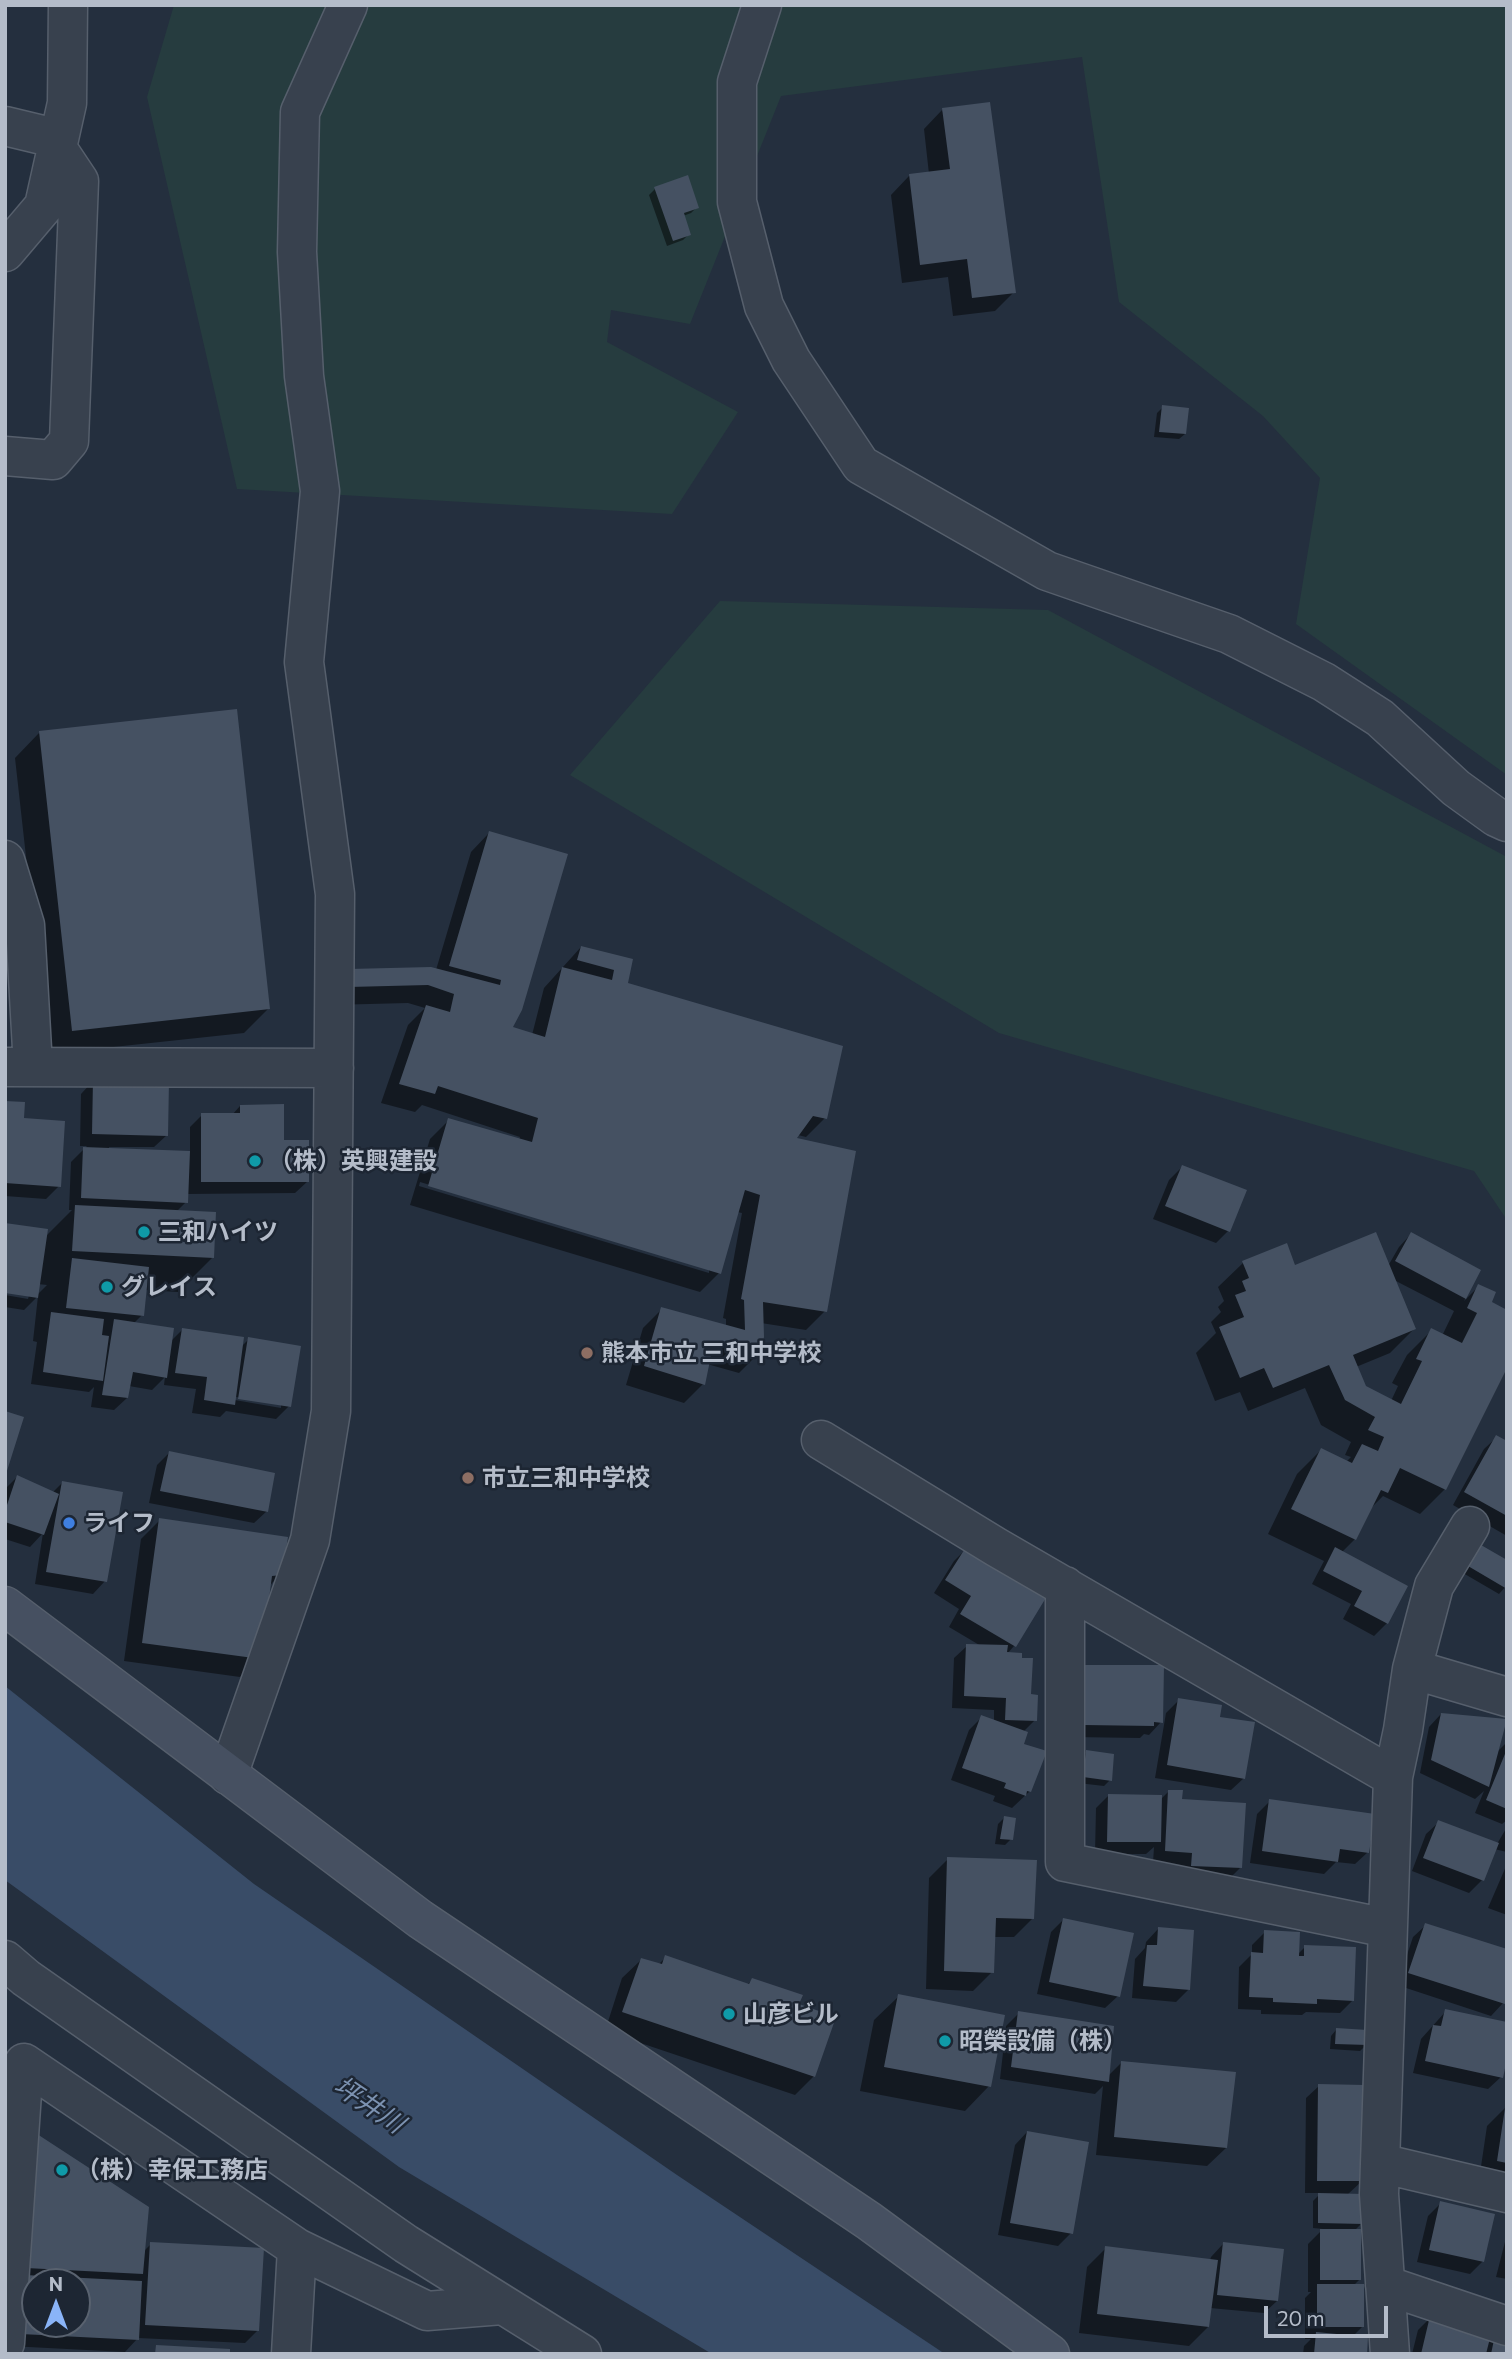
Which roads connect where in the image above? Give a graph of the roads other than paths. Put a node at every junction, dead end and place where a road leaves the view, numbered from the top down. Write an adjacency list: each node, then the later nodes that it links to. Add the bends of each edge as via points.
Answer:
1 (68, 5): 5 (street, via 67,103)
2 (348, 5): 11 (street, via 300,113 297,253 304,376 320,491 304,662 335,894)
3 (762, 5): 8 (street, via 737,82 737,202 764,306 791,360 860,465 1046,571 1229,634 1324,682 1380,718 1456,788)
4 (5, 126): 5 (street)
5 (58, 144): 6 (street, via 44,206); 7 (street, via 79,181 69,441 53,460)
6 (5, 252)
7 (5, 456)
8 (1507, 822)
9 (5, 860): 10 (street, via 25,925)
10 (19, 1067): 11 (street)
11 (334, 1068): 18 (street, via 331,1411 310,1540)
12 (821, 1440): 14 (street)
13 (1470, 1526): 16 (street, via 1434,1586)
14 (1065, 1586): 19 (street); 20 (street, via 1065,1862)
15 (5, 1606): 18 (street)
16 (1412, 1670): 17 (street); 19 (street)
17 (1507, 1697)
18 (228, 1775): 31 (street, via 420,1919 869,2221)
19 (1393, 1777): 20 (street)
20 (1387, 1928): 22 (street)
21 (5, 1960): 26 (street, via 405,2244)
22 (1380, 2164): 23 (street); 25 (street)
23 (1507, 2193)
24 (297, 2248): 26 (street, via 427,2311); 28 (street, via 24,2063); 29 (street)
25 (1385, 2285): 27 (street); 32 (street)
26 (502, 2305): 30 (street)
27 (1507, 2326)
28 (5, 2343)
29 (291, 2354)
30 (582, 2354)
31 (1050, 2354)
32 (1390, 2354)

